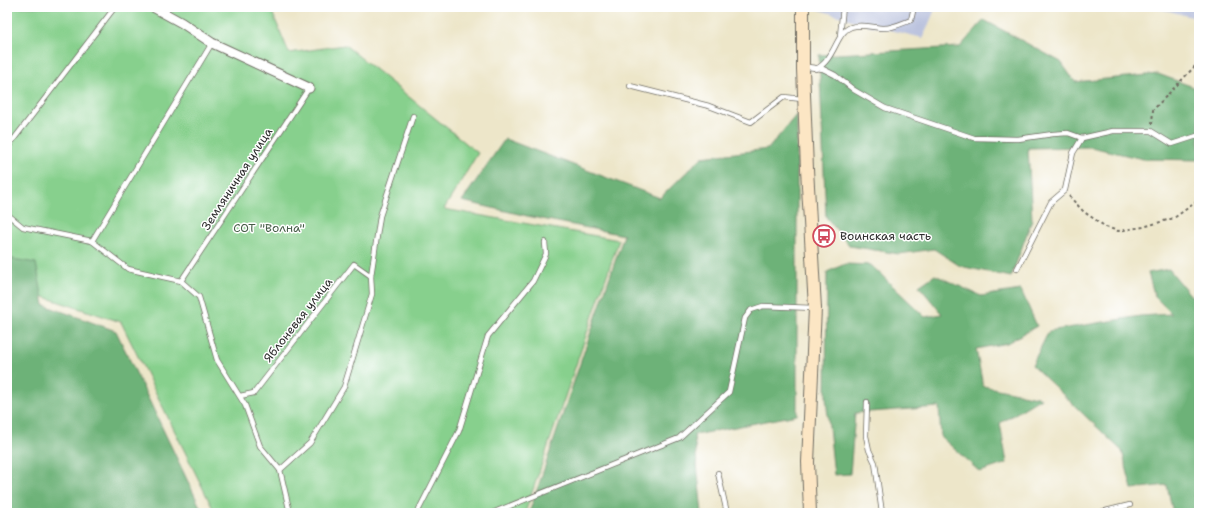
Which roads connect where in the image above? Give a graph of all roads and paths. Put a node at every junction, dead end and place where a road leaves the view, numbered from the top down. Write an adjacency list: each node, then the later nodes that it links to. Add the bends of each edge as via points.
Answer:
1 (116, 7): 18 (lane)
2 (153, 7): 7 (street)
3 (803, 7): 9 (street)
4 (843, 7): 6 (lane)
5 (914, 7): 6 (lane, via 911,20 885,28 868,25 850,27)
6 (840, 36): 10 (lane, via 824,65)
7 (212, 43): 12 (street); 22 (lane)
8 (1199, 62): 15 (path, via 1154,110)
9 (803, 69): 10 (lane); 13 (street)
10 (816, 69): 17 (lane, via 835,75 854,90 885,108 974,138 1018,139 1068,133)
11 (630, 86): 13 (lane, via 709,106 751,122 784,97)
12 (309, 88): 26 (lane, Земляничная улица)
13 (804, 99): 27 (street)
14 (413, 116): 25 (lane, via 380,216)
15 (1151, 131): 16 (lane, via 1172,144); 17 (lane, via 1113,131)
16 (1199, 137)
17 (1082, 138): 19 (lane, via 1073,153)
18 (7, 148)
19 (1065, 190): 20 (path, via 1084,212 1106,228 1118,231 1143,228 1174,218); 24 (lane, via 1052,202)
20 (1199, 200)
21 (7, 214): 22 (lane, via 22,227)
22 (92, 241): 26 (lane, via 128,269)
23 (545, 242): 34 (lane, via 546,254 533,281 488,336 459,431)
24 (1017, 269)
25 (372, 276): 28 (lane, Яблоневая улица, via 354,264 254,393); 30 (lane, via 372,294 344,387 310,443)
26 (181, 281): 28 (lane, via 199,297 217,360)
27 (815, 308): 35 (lane, via 763,306 751,310 745,318 729,392 679,438); 37 (street, via 808,462)
28 (240, 396): 30 (lane, via 260,446)
29 (867, 402): 38 (lane, via 866,436 875,463)
30 (280, 470): 33 (lane)
31 (718, 473): 36 (lane)
32 (1130, 505): 39 (lane)
33 (290, 513)
34 (417, 513)
35 (492, 513)
36 (727, 513)
37 (810, 513)
38 (882, 513)
39 (1097, 513)

